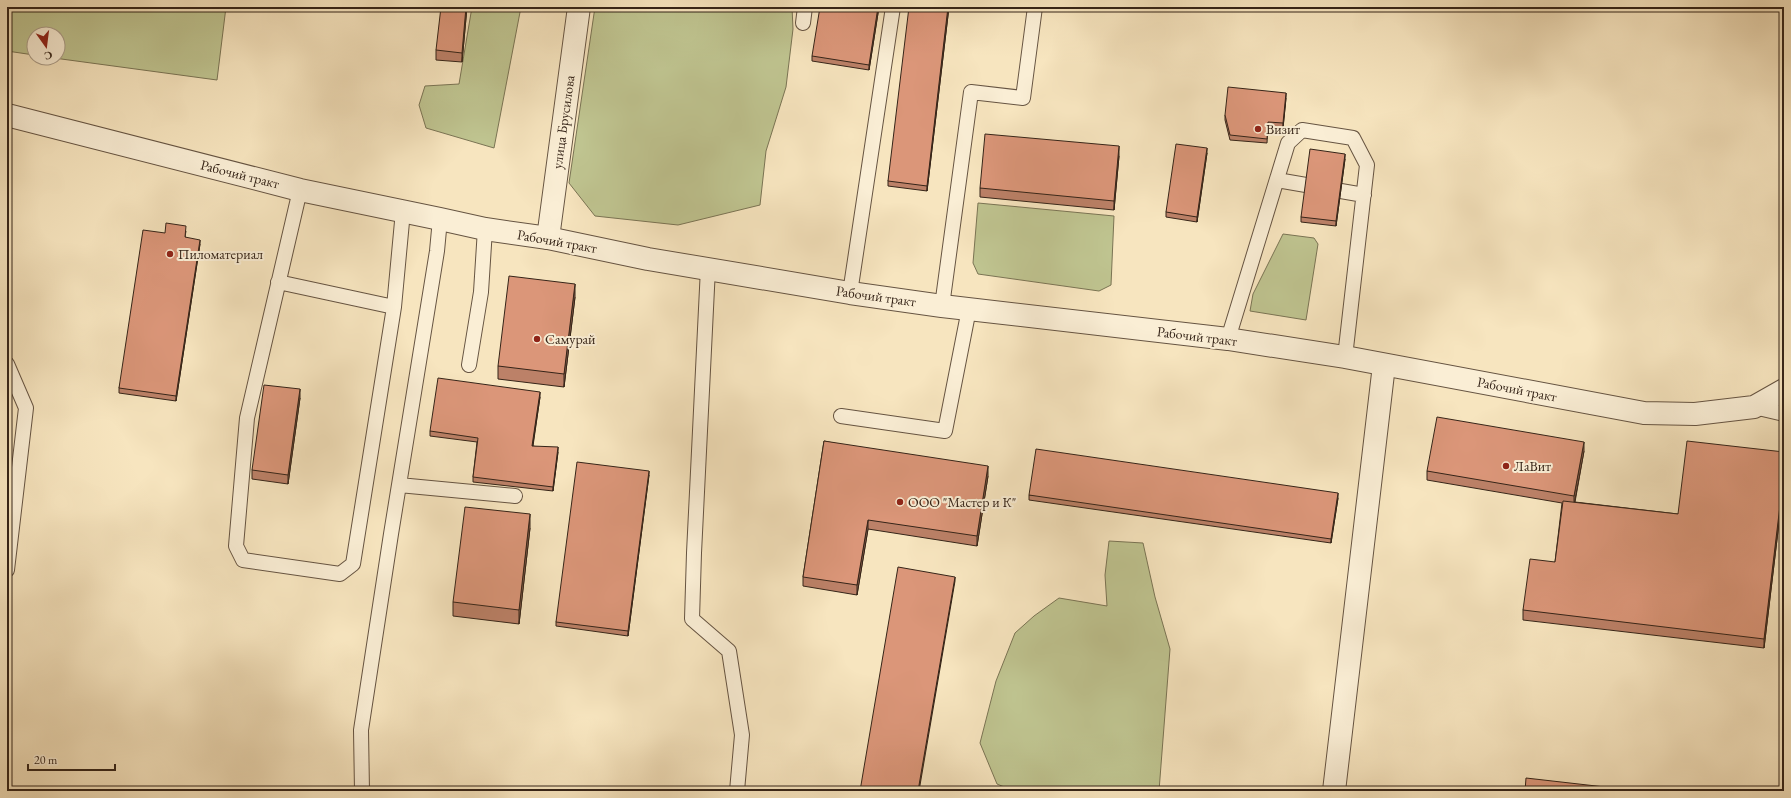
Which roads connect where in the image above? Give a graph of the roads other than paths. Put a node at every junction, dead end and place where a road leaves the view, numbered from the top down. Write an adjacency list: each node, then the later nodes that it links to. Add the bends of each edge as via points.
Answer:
1 (578, 7): 13 (street, улица Брусилова)
2 (805, 7): 5 (lane)
3 (893, 7): 16 (lane)
4 (1035, 7): 17 (lane, via 1023,98 972,92)
5 (803, 23)
6 (7, 115): 8 (street, Рабочий тракт)
7 (1277, 180): 9 (lane); 9 (lane, via 1288,143 1302,130 1353,138 1367,165); 20 (lane)
8 (300, 190): 10 (street, Рабочий тракт); 15 (lane)
9 (1364, 195): 21 (lane)
10 (403, 211): 11 (street, Рабочий тракт); 18 (lane)
11 (440, 219): 12 (street, Рабочий тракт); 29 (lane)
12 (485, 229): 13 (street, Рабочий тракт); 23 (lane, via 481,292)
13 (548, 238): 14 (street, Рабочий тракт, via 648,259)
14 (708, 268): 16 (street, Рабочий тракт); 33 (lane, via 692,619 729,651 742,735)
15 (278, 282): 18 (lane); 18 (lane, via 247,418 236,546 243,560 340,574 353,564)
16 (850, 293): 17 (street, Рабочий тракт)
17 (942, 306): 19 (street, Рабочий тракт)
18 (394, 307)
19 (969, 309): 20 (street, Рабочий тракт); 28 (lane, via 946,431)
20 (1228, 339): 21 (street, Рабочий тракт)
21 (1345, 357): 24 (street, Рабочий тракт)
22 (7, 364): 31 (lane, via 26,408)
23 (469, 365)
24 (1384, 365): 26 (street, Рабочий тракт, via 1644,413 1694,414); 34 (street)
25 (1784, 390): 26 (street)
26 (1754, 407): 27 (lane)
27 (1784, 414)
28 (841, 416)
29 (399, 485): 30 (lane); 32 (lane, via 361,730)
30 (515, 496)
31 (7, 570)
32 (362, 791)
33 (737, 791)
34 (1334, 791)

